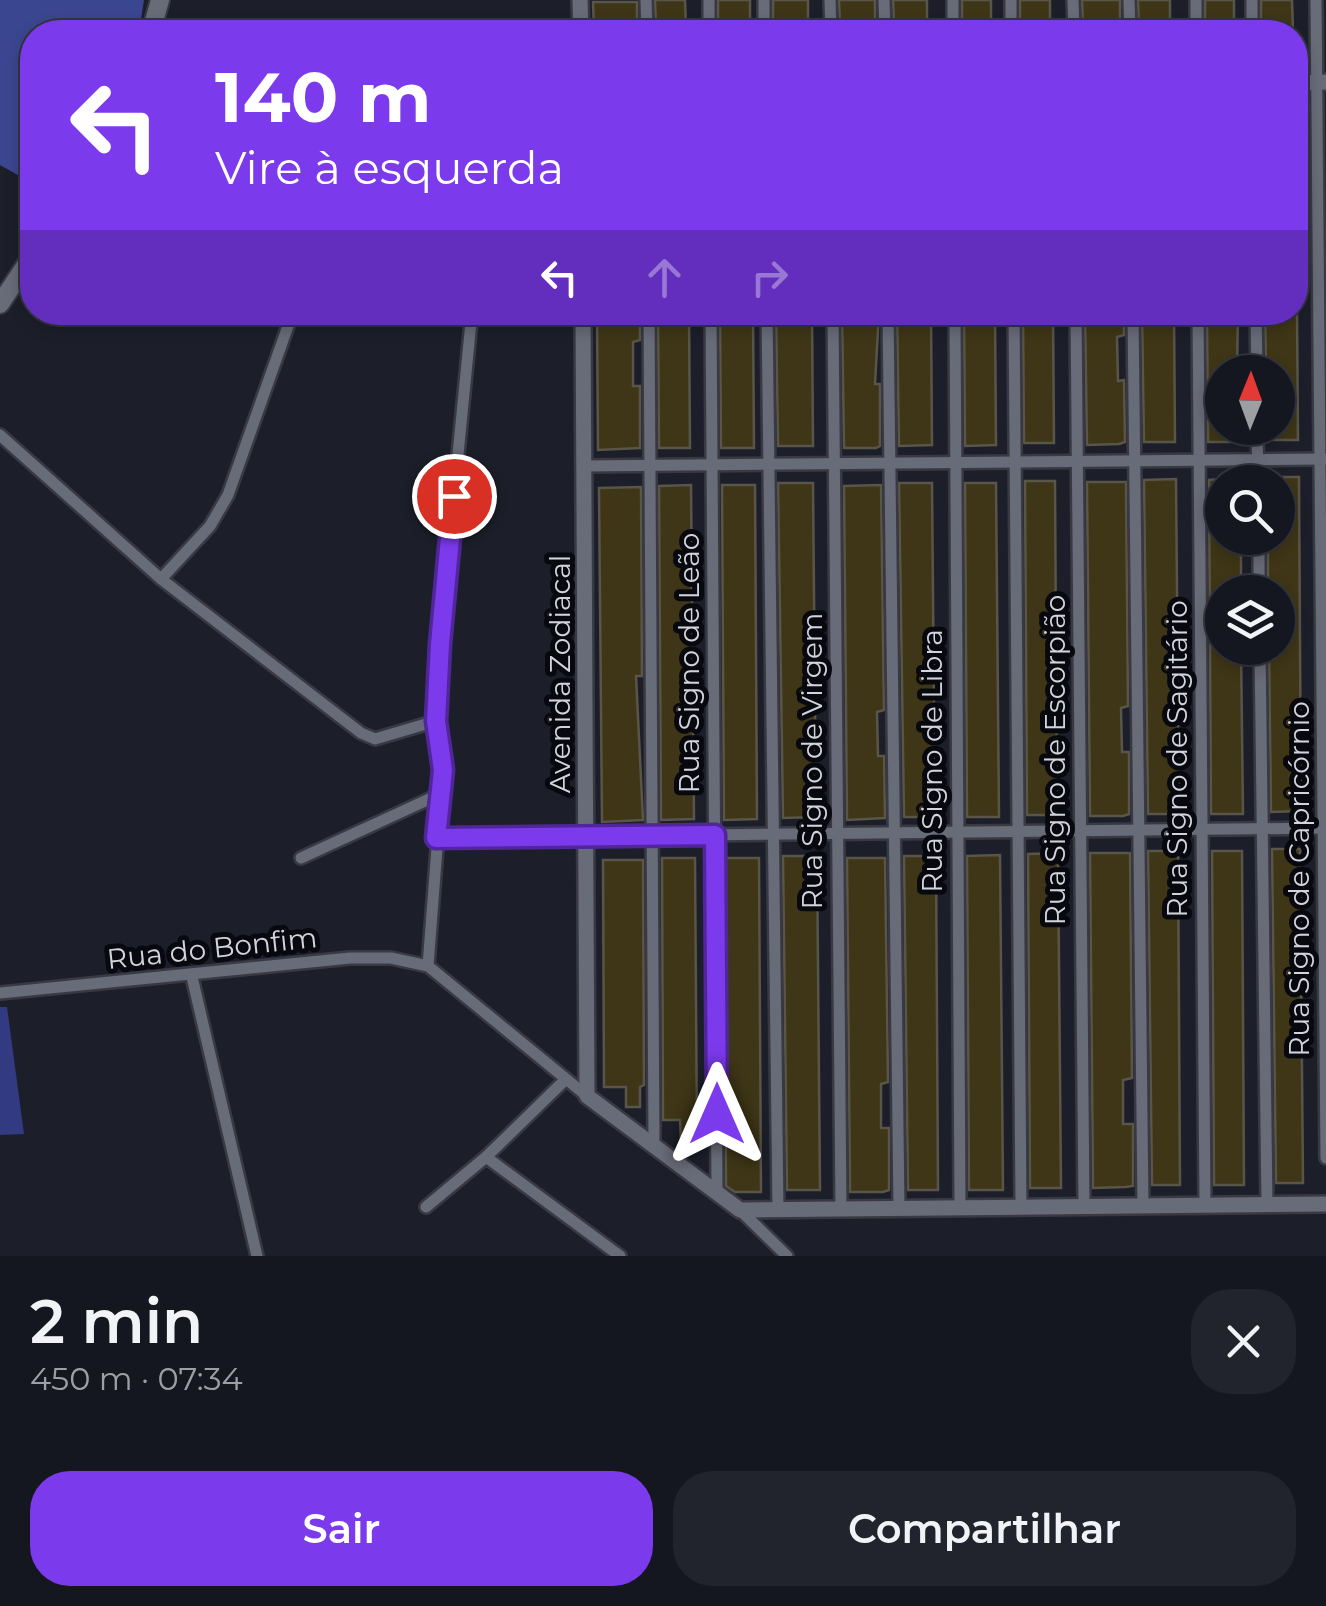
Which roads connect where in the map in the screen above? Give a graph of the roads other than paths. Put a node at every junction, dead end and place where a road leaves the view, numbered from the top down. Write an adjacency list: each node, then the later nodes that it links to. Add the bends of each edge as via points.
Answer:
1 (1316, 0): 2 (street, Rua Signo de Capricórnio)
2 (1321, 82): 22 (street, Rua Signo de Capricórnio)
3 (20, 274): 4 (main road)
4 (0, 304)
5 (288, 325): 36 (street, via 228,495 210,526)
6 (471, 325): 38 (street)
7 (583, 325): 35 (street, Avenida Zodiacal)
8 (649, 325): 33 (street)
9 (711, 325): 30 (street, Rua Signo de Leão)
10 (767, 325): 31 (street)
11 (833, 325): 32 (street, Rua Signo de Virgem)
12 (888, 325): 29 (street)
13 (954, 325): 26 (street, Rua Signo de Libra)
14 (1014, 325): 27 (street)
15 (1076, 325): 28 (street, Rua Signo de Escorpião)
16 (1133, 325): 25 (street)
17 (1198, 325): 23 (street, Rua Signo de Sagitário)
18 (1256, 325): 19 (street)
19 (1256, 355)
20 (0, 435): 36 (street)
21 (1258, 445): 24 (street)
22 (1323, 459): 24 (street); 40 (street, Rua Signo de Capricórnio)
23 (1200, 460): 24 (street); 25 (street); 43 (street, Rua Signo de Sagitário)
24 (1258, 460): 34 (street)
25 (1134, 461): 28 (street); 42 (street)
26 (956, 462): 27 (street); 29 (street); 45 (street, Rua Signo de Libra)
27 (1015, 462): 28 (street); 46 (street)
28 (1077, 462): 44 (street, Rua Signo de Escorpião)
29 (890, 463): 32 (street); 47 (street)
30 (712, 464): 31 (street); 33 (street); 50 (street, Rua Signo de Leão)
31 (769, 464): 32 (street); 48 (street)
32 (834, 464): 49 (street, Rua Signo de Virgem)
33 (650, 465): 35 (street); 52 (street)
34 (1258, 465)
35 (583, 466): 51 (street, Avenida Zodiacal)
36 (161, 579): 38 (street, via 361,734 375,739)
37 (1260, 665): 41 (street)
38 (436, 721): 39 (street, via 442,747)
39 (438, 795): 53 (street); 54 (street)
40 (1324, 828): 41 (street); 62 (street, Rua Signo de Capricórnio)
41 (1262, 829): 43 (street); 65 (street)
42 (1138, 830): 43 (street); 44 (street); 66 (street)
43 (1202, 830): 67 (street, Rua Signo de Sagitário)
44 (1080, 831): 46 (street); 68 (street, Rua Signo de Escorpião)
45 (958, 832): 46 (street); 47 (street); 70 (street, Rua Signo de Libra)
46 (1018, 832): 71 (street)
47 (894, 833): 49 (street); 72 (street)
48 (773, 834): 49 (street); 50 (street); 74 (street)
49 (838, 834): 75 (street, Rua Signo de Virgem)
50 (715, 835): 52 (street); 63 (street, Rua Signo de Leão)
51 (586, 836): 52 (street); 53 (street); 59 (street, Avenida Zodiacal)
52 (652, 836): 60 (street)
53 (436, 838): 55 (street)
54 (301, 858)
55 (428, 966): 56 (street, Rua do Bonfim, via 350,958); 58 (street)
56 (192, 977): 57 (street, Rua do Bonfim); 76 (street)
57 (0, 993)
58 (566, 1080): 59 (street); 61 (street)
59 (587, 1096): 60 (street)
60 (654, 1143): 63 (street)
61 (486, 1156): 69 (street); 77 (street)
62 (1326, 1158)
63 (718, 1193): 73 (street)
64 (1326, 1204): 65 (street)
65 (1267, 1205): 67 (street)
66 (1142, 1206): 67 (street); 68 (street)
67 (1205, 1206)
68 (1084, 1207): 71 (street)
69 (426, 1208)
70 (960, 1208): 71 (street); 72 (street)
71 (1021, 1208)
72 (899, 1209): 75 (street)
73 (740, 1210): 74 (street); 78 (street)
74 (778, 1210): 75 (street)
75 (841, 1210)
76 (257, 1256)
77 (620, 1256)
78 (788, 1256)

